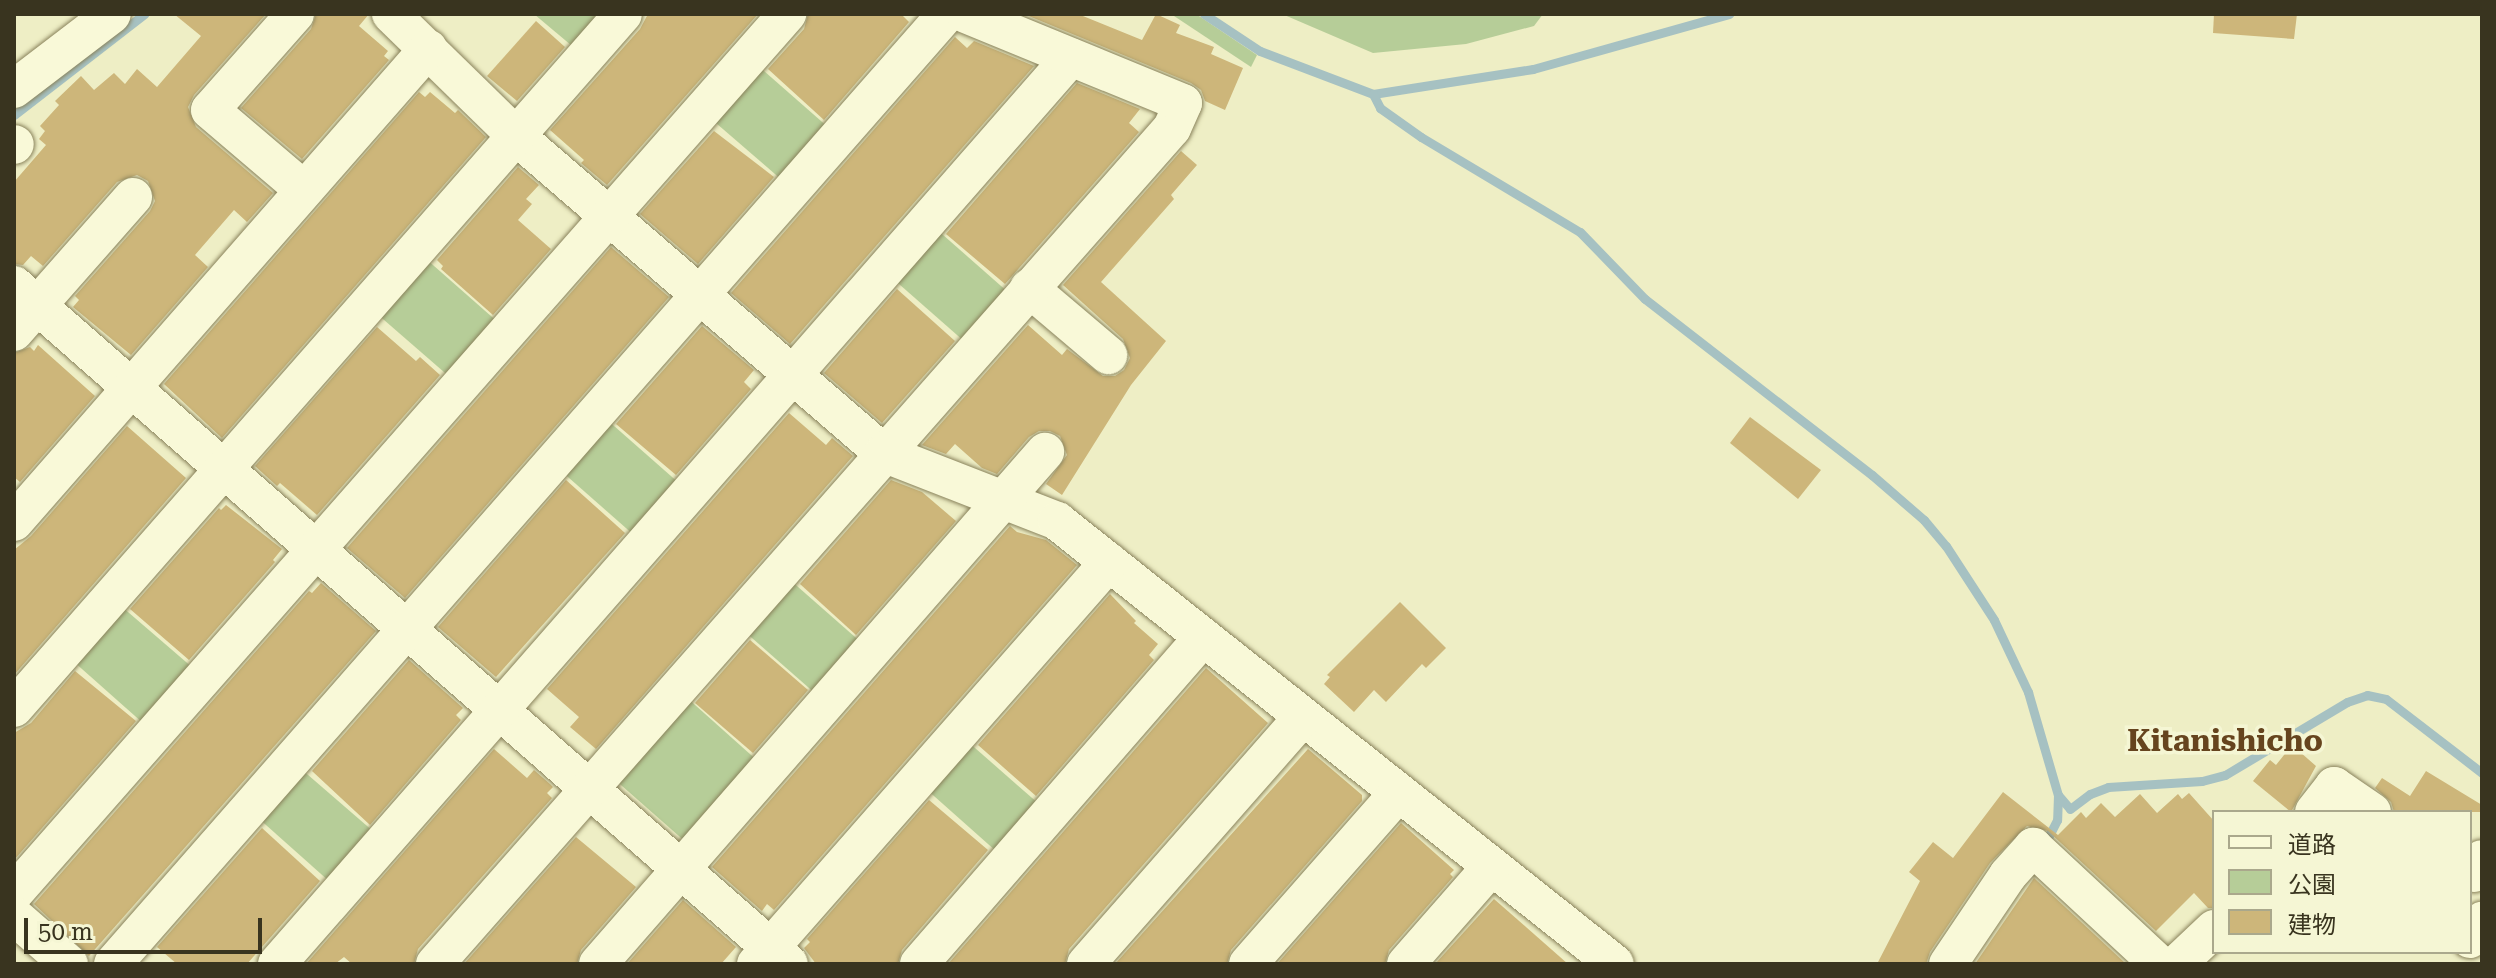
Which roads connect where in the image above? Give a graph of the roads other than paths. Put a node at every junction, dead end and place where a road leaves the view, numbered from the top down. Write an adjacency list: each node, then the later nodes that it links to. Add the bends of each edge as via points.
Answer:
1 (112, 14): 10 (street)
2 (295, 14): 12 (street, via 210,110)
3 (391, 14): 8 (street)
4 (623, 14): 11 (street)
5 (787, 14): 14 (street)
6 (946, 14): 16 (street)
7 (966, 14): 9 (street)
8 (428, 49): 11 (street); 12 (street)
9 (1071, 57): 15 (street, via 1183,103 1172,128); 19 (street)
10 (14, 89)
11 (516, 136): 14 (street); 23 (street)
12 (304, 190): 20 (street)
13 (133, 197): 17 (street)
14 (610, 216): 16 (street); 26 (street)
15 (1029, 288): 18 (street); 22 (street)
16 (701, 295): 19 (street); 28 (street)
17 (22, 307): 20 (street)
18 (1108, 355)
19 (793, 375): 22 (street); 31 (street)
20 (131, 388): 23 (street); 25 (street)
21 (1045, 452): 24 (street)
22 (883, 453): 24 (street); 33 (street)
23 (224, 469): 26 (street); 30 (street)
24 (1003, 500): 27 (street, via 1057,521); 38 (street)
25 (14, 522)
26 (316, 550): 28 (street); 39 (street)
27 (1109, 562): 29 (street); 42 (street)
28 (407, 629): 31 (street); 44 (street)
29 (1203, 637): 32 (street); 48 (street)
30 (14, 708)
31 (499, 710): 33 (street); 45 (street)
32 (1303, 717): 34 (street); 49 (street)
33 (589, 789): 38 (street); 46 (street)
34 (1398, 793): 37 (street); 50 (street)
35 (2316, 810): 36 (street, via 2334,786)
36 (2369, 810)
37 (1491, 867): 51 (street); 52 (street)
38 (681, 869): 42 (street); 47 (street)
39 (14, 893)
40 (14, 916): 43 (street)
41 (2212, 931): 55 (street)
42 (772, 959)
43 (69, 964)
44 (113, 964)
45 (277, 964)
46 (435, 964)
47 (598, 964)
48 (919, 964)
49 (1086, 964)
50 (1248, 964)
51 (1406, 964)
52 (1615, 964)
53 (1948, 964): 54 (street, via 2033,847)
54 (2159, 964)
55 (2177, 964)

